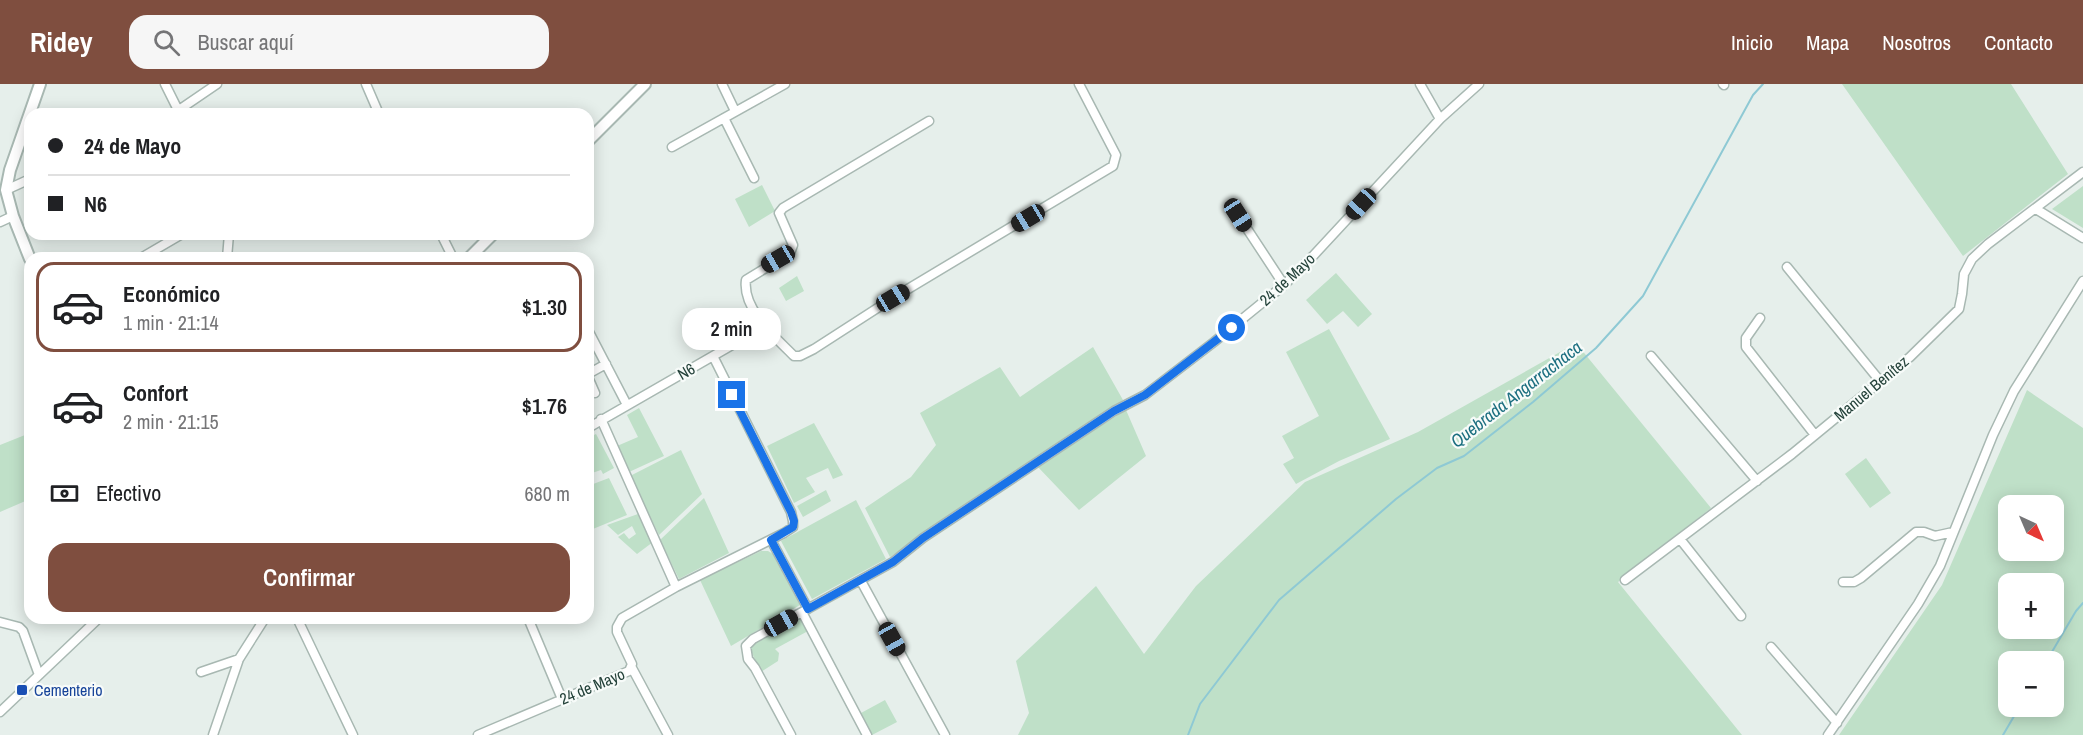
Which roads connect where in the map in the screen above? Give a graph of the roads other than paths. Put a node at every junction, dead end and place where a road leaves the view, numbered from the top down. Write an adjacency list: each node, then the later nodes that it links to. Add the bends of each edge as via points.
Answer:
1 (40, 84): 11 (street)
2 (165, 84): 12 (street)
3 (217, 84): 13 (street)
4 (366, 84): 14 (street)
5 (645, 84): 20 (street)
6 (722, 84): 15 (street)
7 (785, 84): 15 (street)
8 (1079, 84): 40 (street, via 1116,155 1106,172 801,357 794,356)
9 (1419, 84): 17 (street)
10 (1479, 84): 17 (street, 24 de Mayo)
11 (32, 108)
12 (175, 108)
13 (184, 108)
14 (376, 108)
15 (735, 111): 16 (street)
16 (724, 118): 21 (street); 23 (street)
17 (1440, 119): 38 (street, 24 de Mayo)
18 (929, 121): 40 (street, via 783,208 779,213 793,245 790,253 746,280 751,304)
19 (24, 130): 25 (street)
20 (594, 135)
21 (672, 147)
22 (2083, 172): 26 (street, Manuel Benítez)
23 (754, 178)
24 (24, 182): 25 (street)
25 (6, 190): 28 (street)
26 (2036, 208): 30 (street); 46 (street, Manuel Benítez, via 1972,260 1964,274 1959,309)
27 (1238, 215): 38 (street)
28 (13, 216): 29 (street); 33 (street)
29 (0, 222)
30 (2083, 238)
31 (172, 240): 34 (street)
32 (487, 240): 35 (street)
33 (27, 252)
34 (151, 252)
35 (475, 252)
36 (1787, 267): 46 (street)
37 (2083, 281): 52 (street, via 2014,391)
38 (1284, 285): 56 (street, 24 de Mayo, via 1145,395 1114,411)
39 (1760, 318): 50 (street, via 1746,338 1746,347)
40 (765, 326): 42 (street)
41 (594, 341): 44 (street)
42 (713, 356): 47 (street, N6); 54 (street, N6, via 794,521 793,527)
43 (1651, 356): 51 (street)
44 (606, 364): 45 (street); 47 (street)
45 (594, 372)
46 (1880, 381): 50 (street, Manuel Benítez)
47 (627, 405): 48 (street, N6)
48 (601, 419): 49 (street, N6); 58 (street)
49 (594, 424)
50 (1815, 435): 51 (street, Manuel Benítez)
51 (1756, 481): 53 (street, Manuel Benítez)
52 (1953, 532): 57 (street, via 1935,536 1916,532 1861,578); 73 (street, via 1940,566 1918,604)
53 (1680, 539): 55 (street, Manuel Benítez); 60 (street)
54 (771, 540): 58 (street); 59 (street)
55 (1625, 580)
56 (861, 581): 59 (street, 24 de Mayo); 80 (street)
57 (1843, 582)
58 (676, 587): 68 (street, 24 de Mayo, via 618,622 617,632)
59 (801, 612): 78 (street, 24 de Mayo, via 746,646 748,659); 79 (street)
60 (1741, 616)
61 (0, 622): 70 (street, via 23,631)
62 (93, 624): 70 (street)
63 (261, 624): 67 (street)
64 (300, 624): 75 (street)
65 (531, 624): 71 (street)
66 (1771, 647): 73 (street)
67 (239, 659): 69 (street); 74 (street)
68 (632, 668): 71 (street, 24 de Mayo); 77 (street)
69 (201, 672)
70 (39, 675): 72 (street)
71 (562, 699): 76 (street, 24 de Mayo)
72 (0, 712)
73 (1837, 723): 81 (street)
74 (213, 735)
75 (353, 735)
76 (478, 735)
77 (668, 735)
78 (791, 735)
79 (867, 735)
80 (945, 735)
81 (1828, 735)

